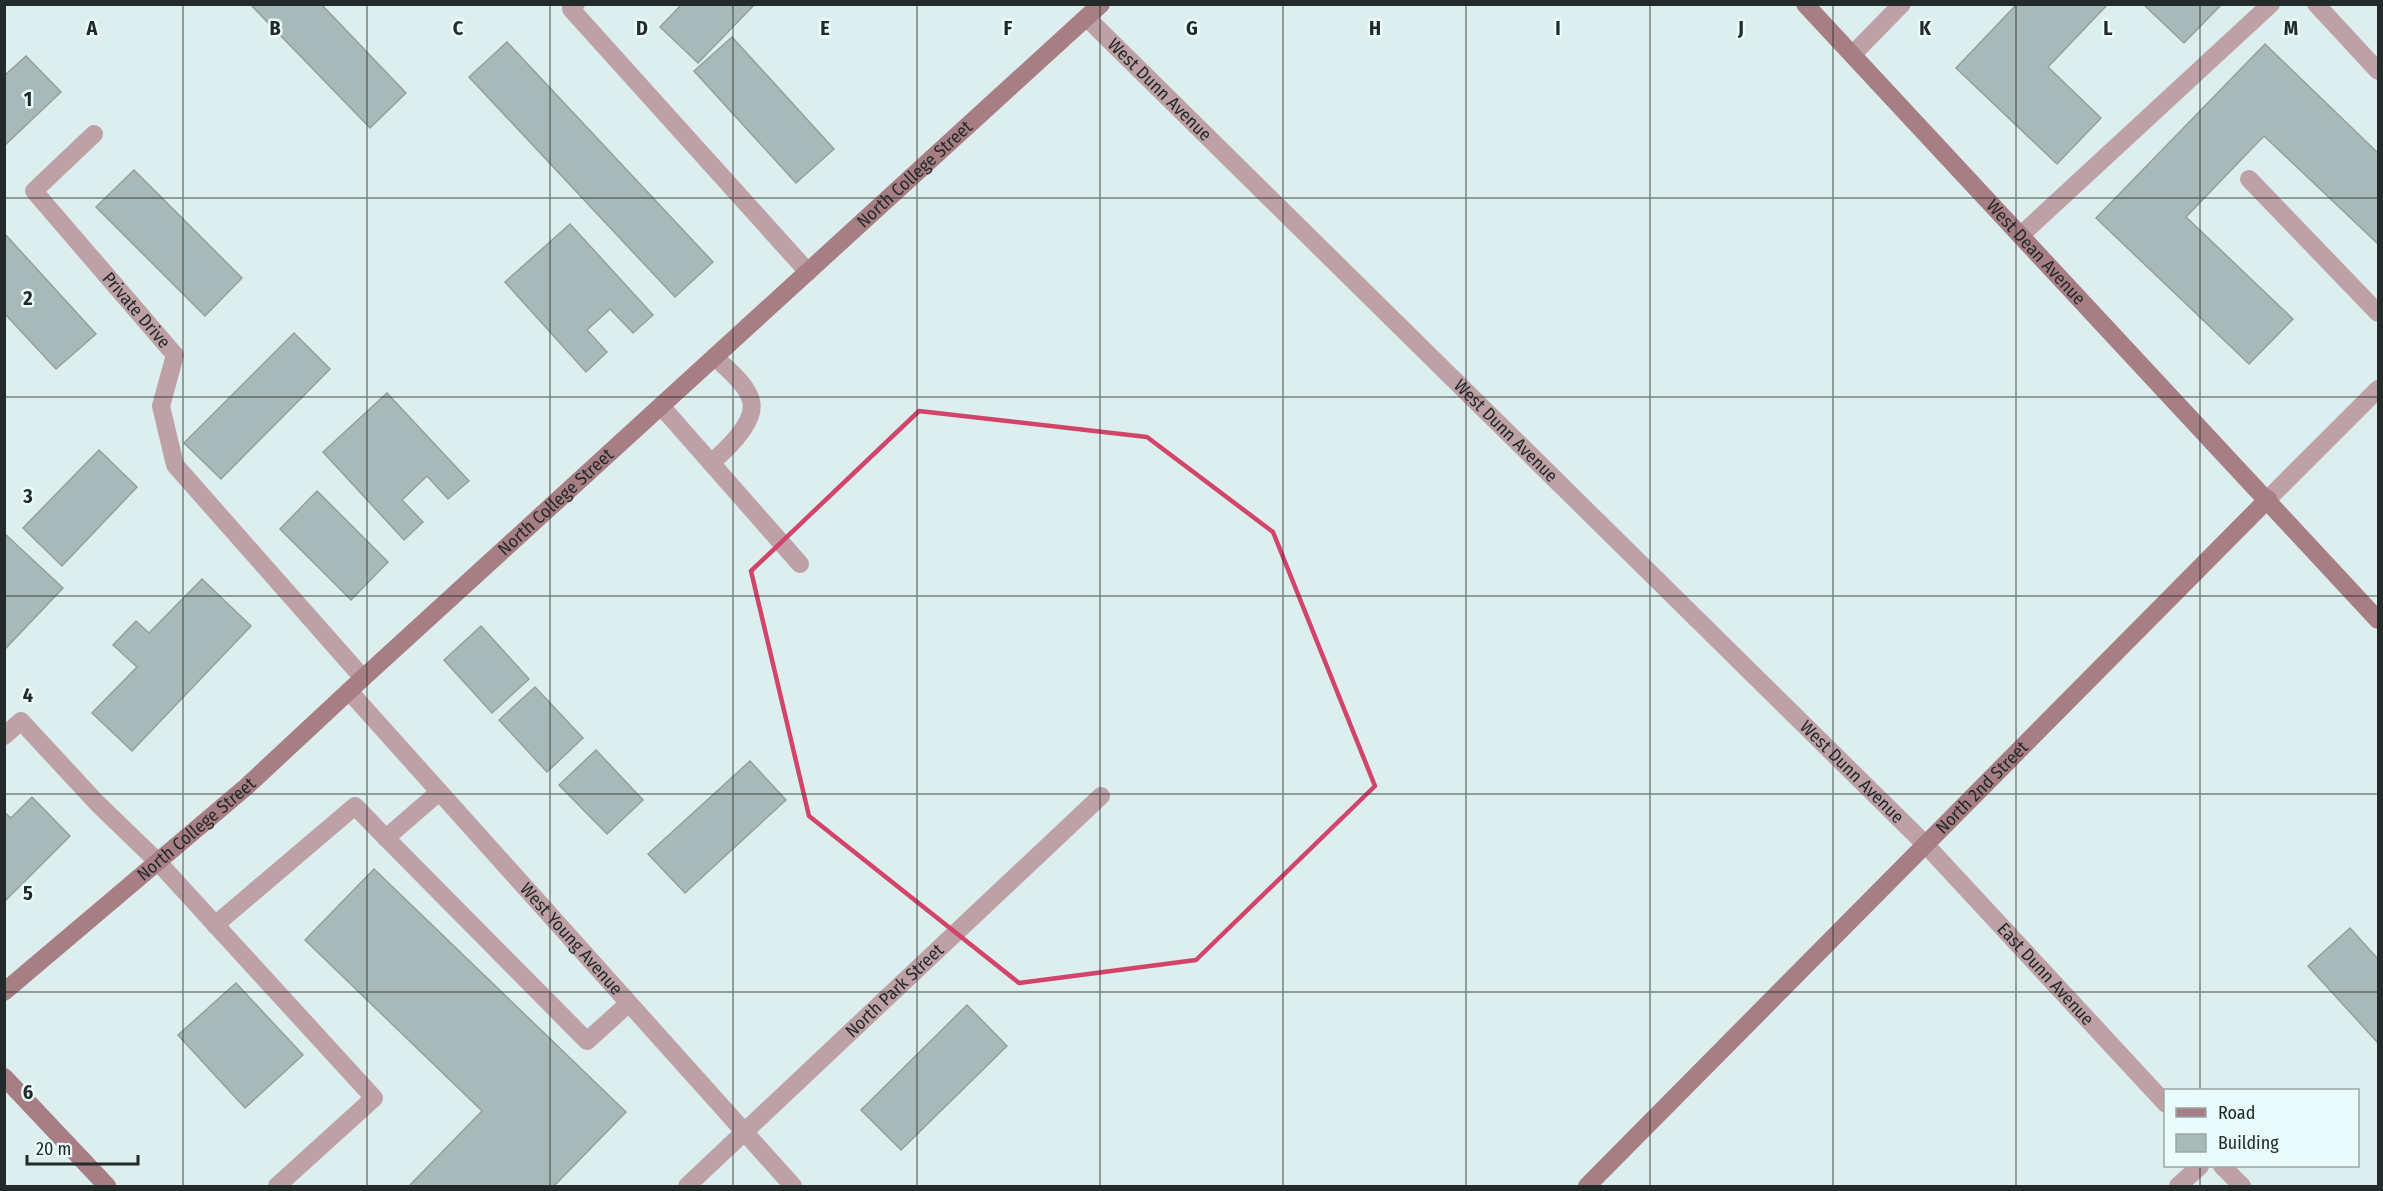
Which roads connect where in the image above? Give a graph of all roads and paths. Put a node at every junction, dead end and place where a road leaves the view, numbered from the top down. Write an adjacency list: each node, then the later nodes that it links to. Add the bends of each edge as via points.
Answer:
1 (1101, 4): 7 (street, North College Street)
2 (1805, 4): 8 (street, West Dean Avenue)
3 (1902, 4): 8 (street)
4 (2271, 4): 12 (street)
5 (2316, 4): 9 (street)
6 (568, 6): 13 (street)
7 (1087, 18): 13 (street, North College Street); 28 (street, West Dunn Avenue)
8 (1852, 54): 12 (street, West Dean Avenue)
9 (2379, 71)
10 (94, 134): 22 (street, Private Drive, via 34,191 175,355 161,406 175,465)
11 (2249, 179): 14 (street)
12 (2021, 235): 19 (street, West Dean Avenue)
13 (808, 272): 15 (street, North College Street)
14 (2379, 313)
15 (715, 357): 17 (street, North College Street); 18 (street, via 744,387 752,402 749,418 734,443)
16 (2379, 389): 19 (street, North 2nd Street)
17 (661, 406): 18 (street); 22 (street, North College Street)
18 (711, 463): 20 (street)
19 (2268, 499): 21 (street, West Dean Avenue); 28 (street, North 2nd Street)
20 (800, 564)
21 (2379, 620)
22 (363, 678): 23 (street, North College Street)
23 (349, 691): 25 (street, West Young Avenue); 29 (street, North College Street)
24 (4, 736): 29 (street, via 21,721)
25 (439, 792): 27 (street); 32 (street, West Young Avenue)
26 (1101, 796): 35 (street, North Park Street)
27 (386, 838): 30 (street, via 355,806); 32 (street, via 587,1041)
28 (1925, 844): 34 (street, East Dunn Avenue); 42 (street, North 2nd Street)
29 (158, 862): 30 (street); 31 (street, North College Street)
30 (215, 925): 39 (street, via 374,1098)
31 (4, 992)
32 (628, 1004): 35 (street, West Young Avenue)
33 (4, 1077): 38 (street)
34 (2164, 1102)
35 (744, 1134): 40 (street, North Park Street); 41 (street, West Young Avenue)
36 (2199, 1167): 43 (street)
37 (2223, 1167): 44 (street)
38 (107, 1186)
39 (277, 1186)
40 (687, 1186)
41 (793, 1186)
42 (1587, 1186)
43 (2178, 1186)
44 (2242, 1186)

